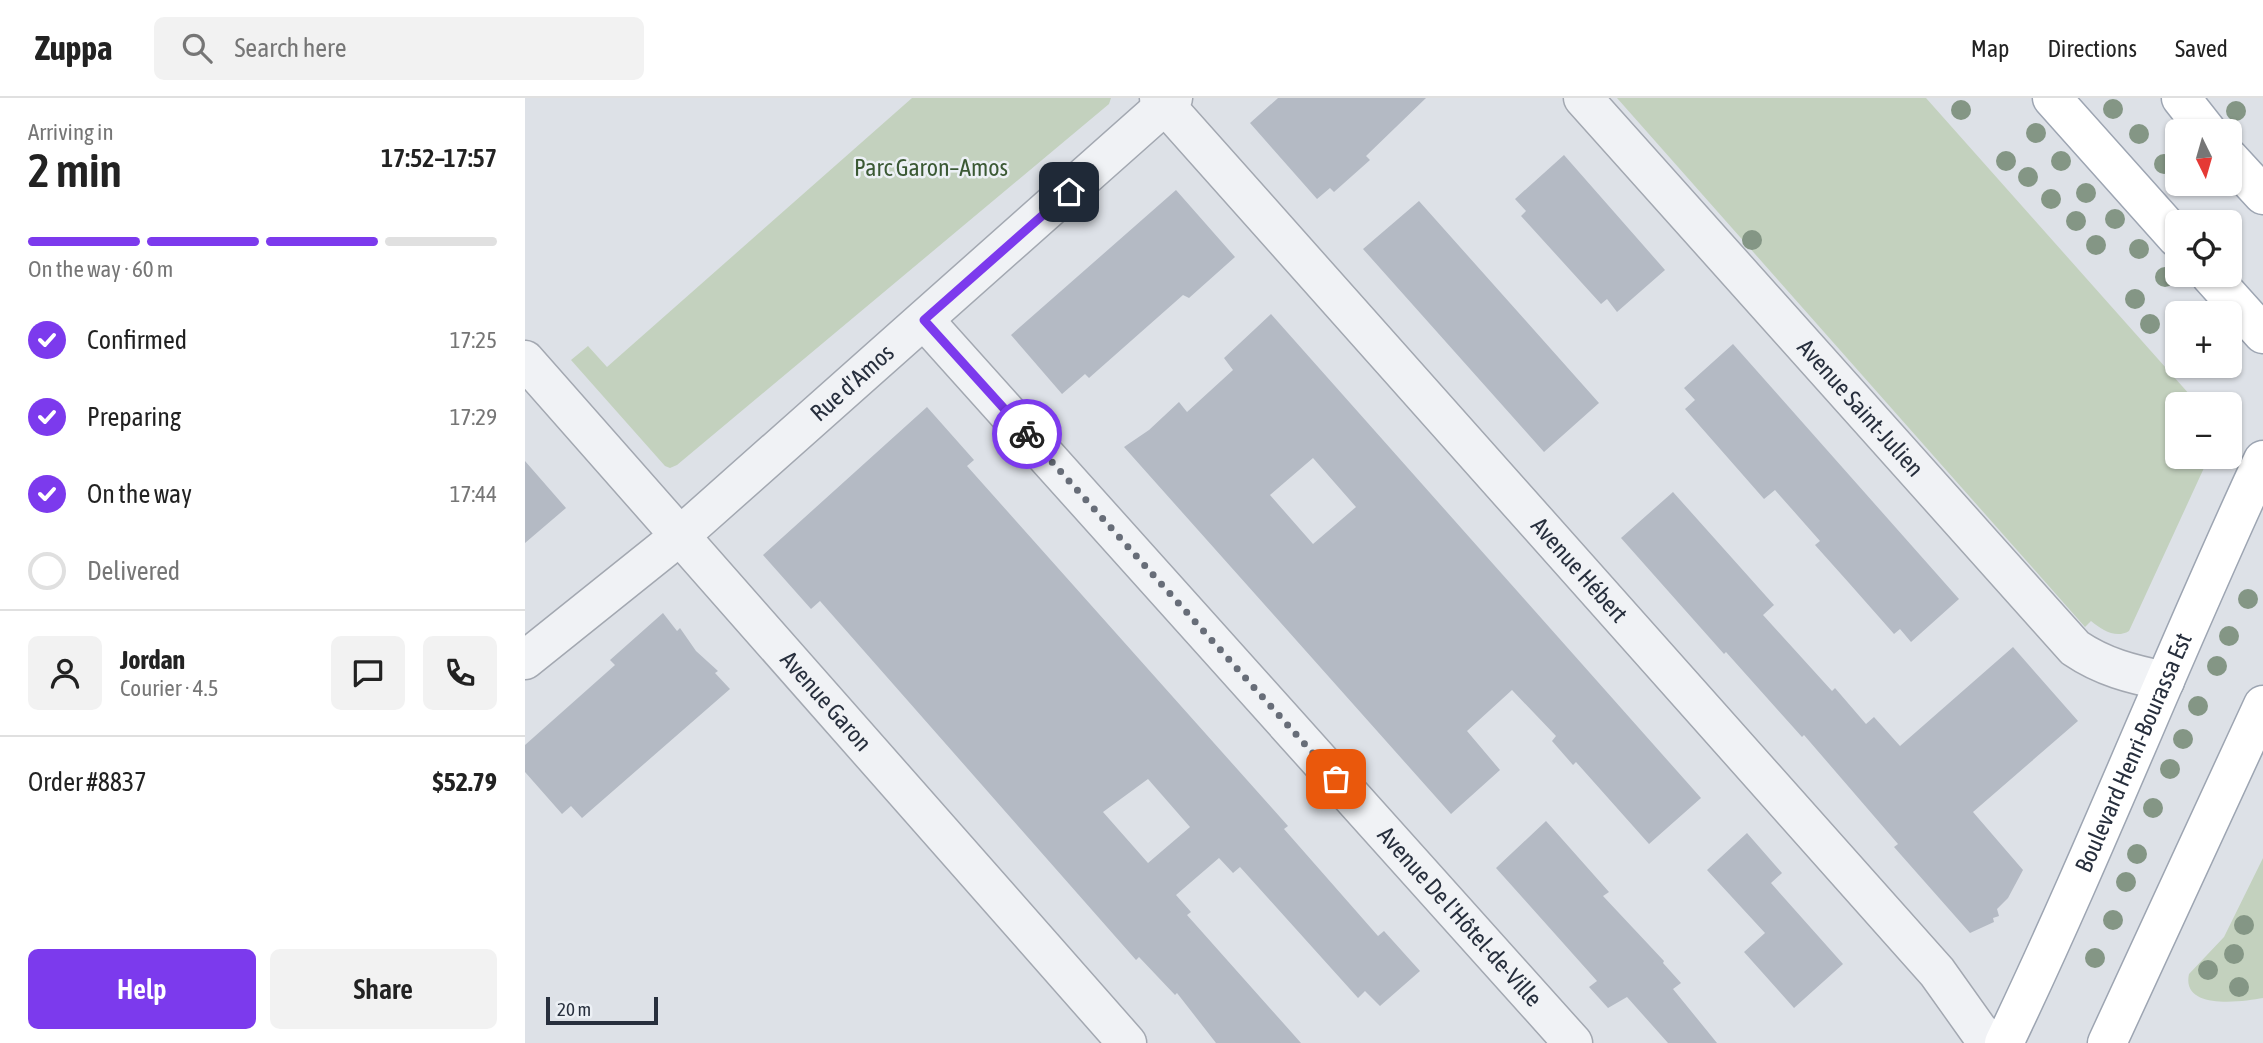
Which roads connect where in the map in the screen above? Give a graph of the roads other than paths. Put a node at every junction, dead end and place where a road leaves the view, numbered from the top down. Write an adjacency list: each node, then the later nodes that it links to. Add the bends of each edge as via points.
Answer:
1 (1583, 98): 18 (street, Avenue Saint-Julien, via 2075,648 2113,669)
2 (2052, 98): 10 (main road)
3 (2160, 98): 6 (street)
4 (2181, 98): 7 (main road)
5 (1166, 100): 12 (street, Rue d'Amos); 22 (street, Avenue Hébert, via 1919,951 1979,1031)
6 (2185, 119)
7 (2198, 119)
8 (2242, 172): 9 (main road)
9 (2263, 195)
10 (2165, 225)
11 (2221, 287): 13 (main road)
12 (924, 320): 16 (street, Rue d'Amos); 21 (street, Avenue De l'Hôtel-de-Ville)
13 (2263, 334)
14 (525, 360): 16 (street, Avenue Garon)
15 (2263, 460): 18 (main road, Boulevard Henri-Bourassa Est)
16 (681, 535): 17 (street, Rue d'Amos); 20 (street, Avenue Garon)
17 (525, 660)
18 (2165, 681): 23 (main road, Boulevard Henri-Bourassa Est)
19 (2263, 705): 24 (main road)
20 (1127, 1043)
21 (1573, 1043)
22 (1994, 1043)
23 (2004, 1043)
24 (2107, 1043)

